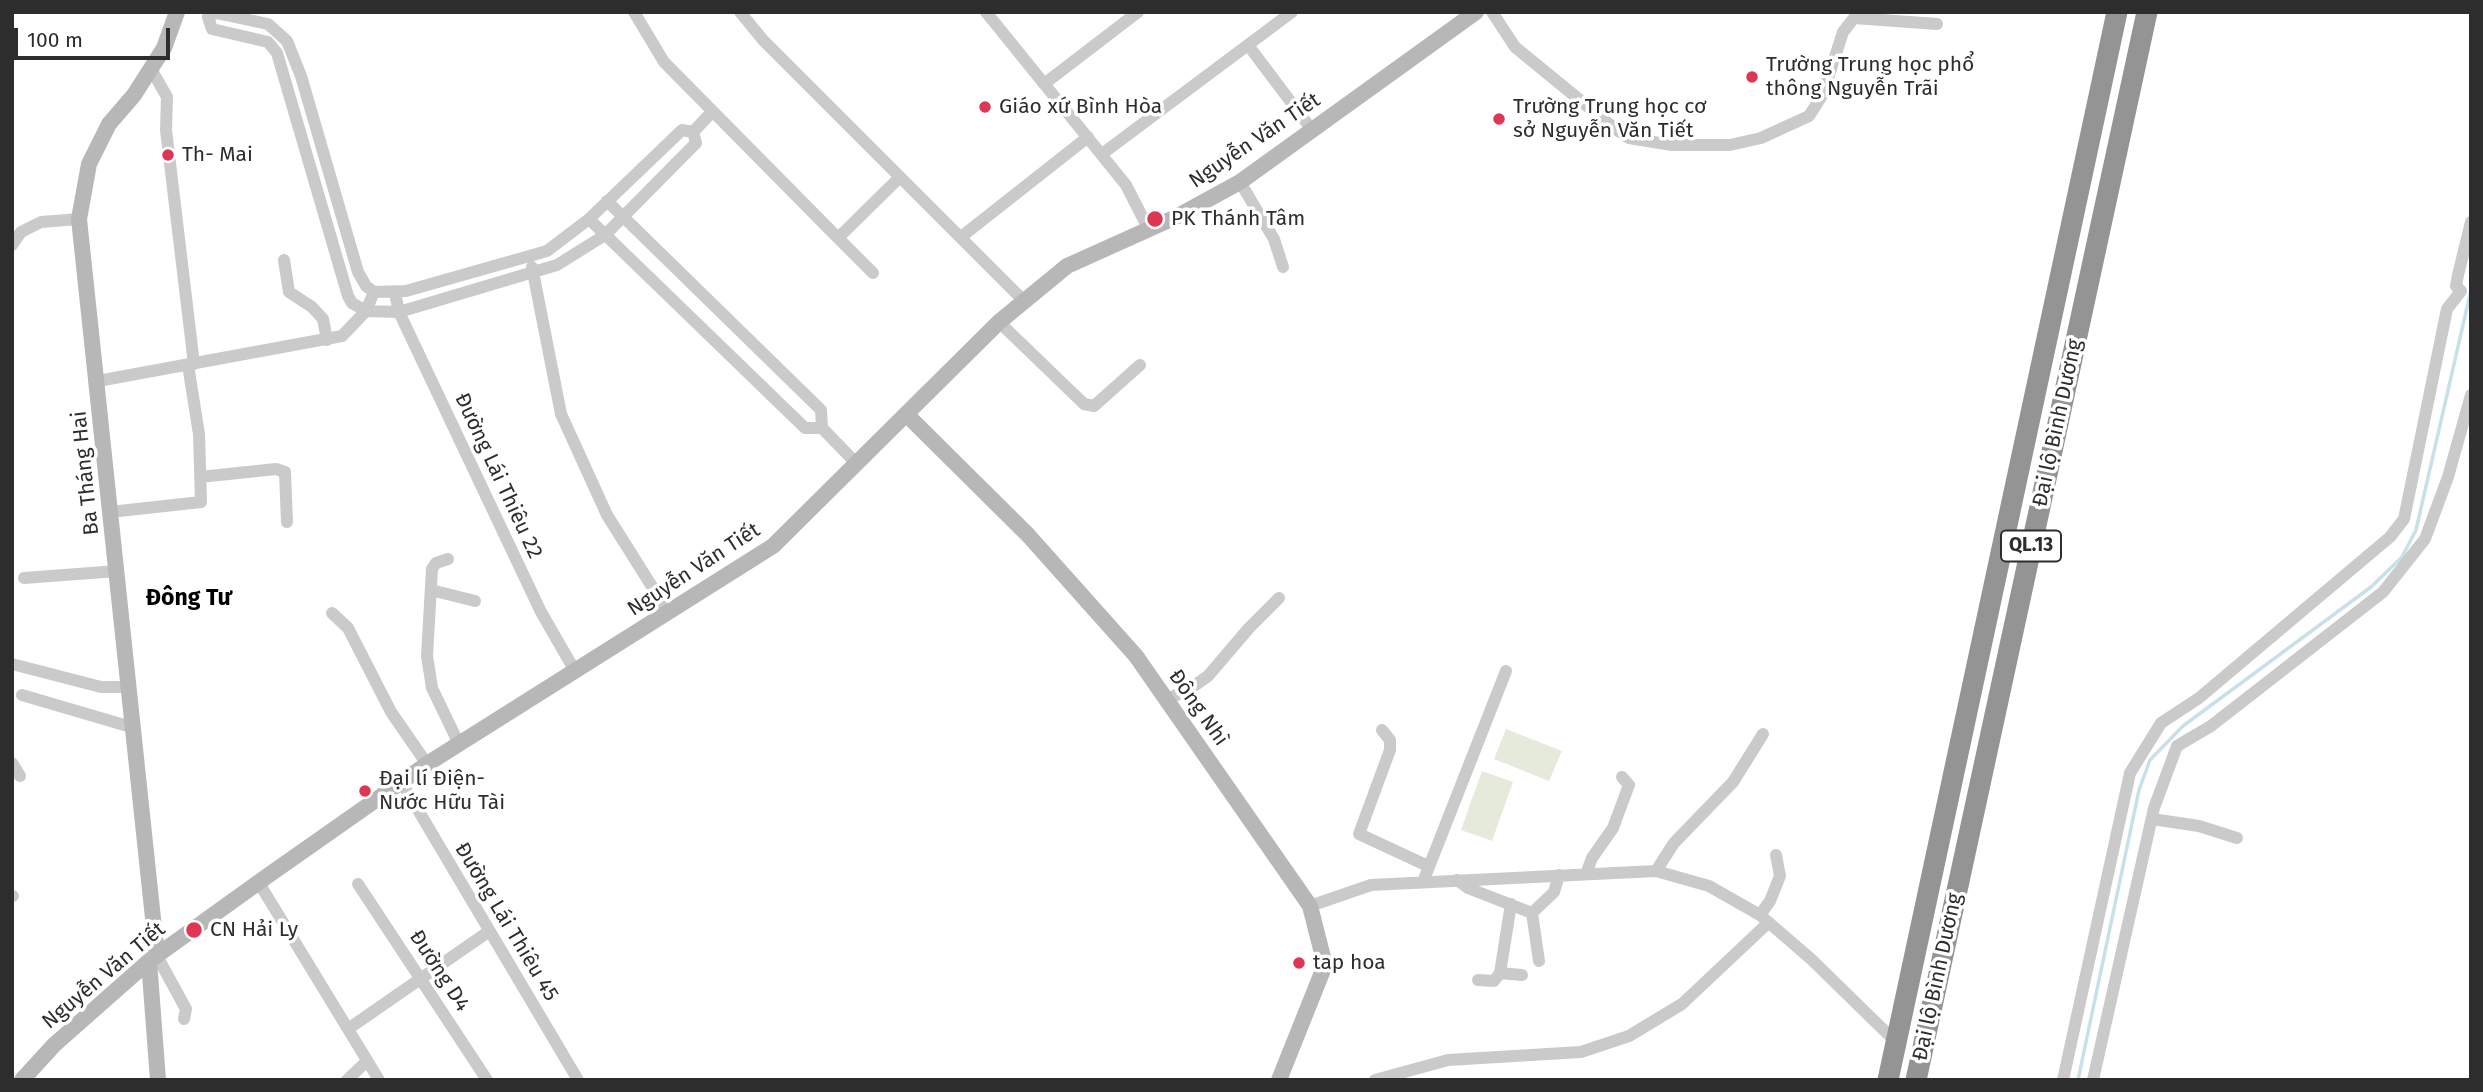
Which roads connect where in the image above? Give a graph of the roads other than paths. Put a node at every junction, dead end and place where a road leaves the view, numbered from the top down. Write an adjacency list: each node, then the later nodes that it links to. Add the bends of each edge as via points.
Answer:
1 (177, 12): 15 (street, Ba Tháng Hai, via 164,48)
2 (195, 12): 12 (street)
3 (634, 12): 19 (street, via 664,62)
4 (740, 12): 24 (street)
5 (986, 12): 16 (street)
6 (1138, 12): 16 (street)
7 (1292, 12): 14 (street)
8 (1492, 12): 13 (street, via 1516,47 1614,128 1629,138 1671,145 1730,145 1761,138 1810,116 1823,94 1843,32 1854,18)
9 (2117, 12): 17 (highway, Đại lộ Bình Dương / QL.13)
10 (2147, 12): 18 (highway, Đại lộ Bình Dương / QL.13)
11 (1471, 13): 20 (street, Nguyễn Văn Tiết)
12 (208, 17): 42 (street, via 216,13 268,24 288,41 358,272); 47 (street, via 212,29 268,43 277,53 348,296)
13 (1937, 24)
14 (1248, 45): 20 (street); 23 (street)
15 (150, 67): 28 (street, Ba Tháng Hai, via 109,124 89,164); 52 (street, via 167,97 166,130)
16 (1044, 84): 22 (street)
17 (2100, 90): 18 (highway); 110 (highway, Đại lộ Bình Dương / QL.13)
18 (2129, 96): 121 (highway, Đại lộ Bình Dương / QL.13)
19 (711, 113): 21 (street); 34 (street)
20 (1312, 130): 25 (street, Nguyễn Văn Tiết)
21 (693, 132): 26 (street, via 682,130); 27 (street, via 696,143)
22 (1088, 137): 23 (street); 33 (street)
23 (1102, 154): 31 (street, via 1126,185)
24 (900, 177): 33 (street); 34 (street)
25 (1240, 182): 31 (street, Nguyễn Văn Tiết); 38 (street, via 1274,239)
26 (607, 201): 27 (street); 29 (street)
27 (623, 217): 32 (street); 41 (street)
28 (79, 219): 35 (street, via 41,222 21,232); 55 (street, Ba Tháng Hai)
29 (589, 219): 32 (street); 36 (street, via 567,239)
30 (2471, 222): 43 (street, via 2456,286)
31 (1148, 228): 46 (street, Nguyễn Văn Tiết, via 1067,266)
32 (605, 235): 40 (street); 45 (street)
33 (961, 237): 46 (street)
34 (838, 238): 39 (street)
35 (12, 245)
36 (529, 257): 40 (street); 44 (street)
37 (284, 260): 50 (street, via 289,292 323,319)
38 (1283, 267)
39 (873, 273)
40 (535, 274): 48 (street); 69 (street, via 561,414 607,515)
41 (687, 279): 45 (street); 51 (street)
42 (374, 292): 44 (street); 47 (street)
43 (2466, 292): 122 (street, via 2447,309 2404,519 2390,537 2199,698 2161,723 2130,772)
44 (395, 293): 48 (street, Đường Lái Thiêu 22)
45 (669, 296): 54 (street)
46 (1023, 300): 49 (street, Nguyễn Văn Tiết)
47 (366, 311): 48 (street); 50 (street, via 342,336)
48 (399, 312): 72 (street, Đường Lái Thiêu 22, via 541,612)
49 (999, 322): 53 (street, via 1084,404 1094,406); 57 (street, Nguyễn Văn Tiết)
50 (327, 340): 52 (street)
51 (759, 349): 54 (street); 58 (street, via 821,411)
52 (191, 364): 55 (street); 60 (street)
53 (1140, 365)
54 (741, 366): 58 (street, via 805,428)
55 (98, 381): 61 (street, Ba Tháng Hai)
56 (2471, 395): 86 (street, via 2426,539 2383,592 2211,726 2177,746)
57 (908, 415): 59 (street, Nguyễn Văn Tiết); 76 (street, Đông Nhì, via 1028,535 1136,656)
58 (822, 428): 59 (street)
59 (857, 464): 69 (street, Nguyễn Văn Tiết, via 774,546)
60 (200, 477): 61 (street, via 201,502); 62 (street, via 276,469 285,472)
61 (110, 512): 64 (street, Ba Tháng Hai)
62 (287, 522)
63 (448, 559): 66 (street, via 434,565)
64 (117, 571): 65 (street); 74 (street, Ba Tháng Hai)
65 (24, 578)
66 (431, 590): 68 (street); 80 (street, via 429,679)
67 (1279, 598): 76 (street, via 1219,666)
68 (475, 601)
69 (668, 612): 72 (street, Nguyễn Văn Tiết)
70 (332, 613): 82 (street, via 348,628 391,712)
71 (12, 664): 74 (street, via 101,687)
72 (575, 671): 80 (street, Nguyễn Văn Tiết)
73 (1506, 671): 89 (street)
74 (128, 687): 77 (street, Ba Tháng Hai)
75 (22, 695): 77 (street)
76 (1166, 700): 98 (street, Đông Nhì)
77 (131, 727): 102 (street, Ba Tháng Hai)
78 (1382, 730): 89 (street, via 1390,740 1390,750 1359,834)
79 (1763, 734): 90 (street, via 1733,782 1674,843)
80 (459, 744): 82 (street, Nguyễn Văn Tiết)
81 (12, 763): 83 (street)
82 (427, 764): 85 (street, Nguyễn Văn Tiết)
83 (20, 776)
84 (1622, 777): 91 (street, via 1629,785 1614,828)
85 (402, 783): 95 (street, Nguyễn Văn Tiết); 101 (street, Đường Lái Thiêu 45)
86 (2152, 819): 87 (street); 123 (street)
87 (2237, 838)
88 (1776, 855): 100 (street, via 1780,876)
89 (1428, 866): 94 (street)
90 (1656, 870): 91 (street); 100 (street, via 1709,886)
91 (1586, 874): 92 (street)
92 (1559, 875): 93 (street); 99 (street, via 1554,892)
93 (1457, 880): 94 (street); 97 (street)
94 (1423, 882): 98 (street, via 1371,885)
95 (259, 883): 102 (street, Nguyễn Văn Tiết); 109 (street)
96 (358, 884): 106 (street, Đường D4)
97 (1511, 904): 99 (street); 104 (street)
98 (1310, 906): 118 (street, Đông Nhì, via 1325,965)
99 (1532, 913): 103 (street)
100 (1764, 919): 110 (street); 119 (street, via 1682,1004 1629,1037 1581,1052 1448,1060)
101 (488, 932): 106 (street); 117 (street, Đường Lái Thiêu 45)
102 (153, 958): 108 (street, via 186,1009); 112 (street, Nguyễn Văn Tiết, via 54,1045); 113 (street, Ba Tháng Hai)
103 (1539, 961)
104 (1500, 972): 105 (street); 107 (street, via 1494,981)
105 (1522, 975)
106 (421, 979): 109 (street); 116 (street, Đường D4)
107 (1478, 980)
108 (184, 1019)
109 (348, 1029): 111 (street)
110 (1897, 1043): 120 (highway, Đại lộ Bình Dương / QL.13)
111 (367, 1061): 114 (street); 115 (street)
112 (22, 1080)
113 (158, 1080)
114 (347, 1080)
115 (379, 1080)
116 (487, 1080)
117 (578, 1080)
118 (1279, 1080)
119 (1375, 1080)
120 (1888, 1080)
121 (1916, 1080)
122 (2063, 1080)
123 (2093, 1080)

